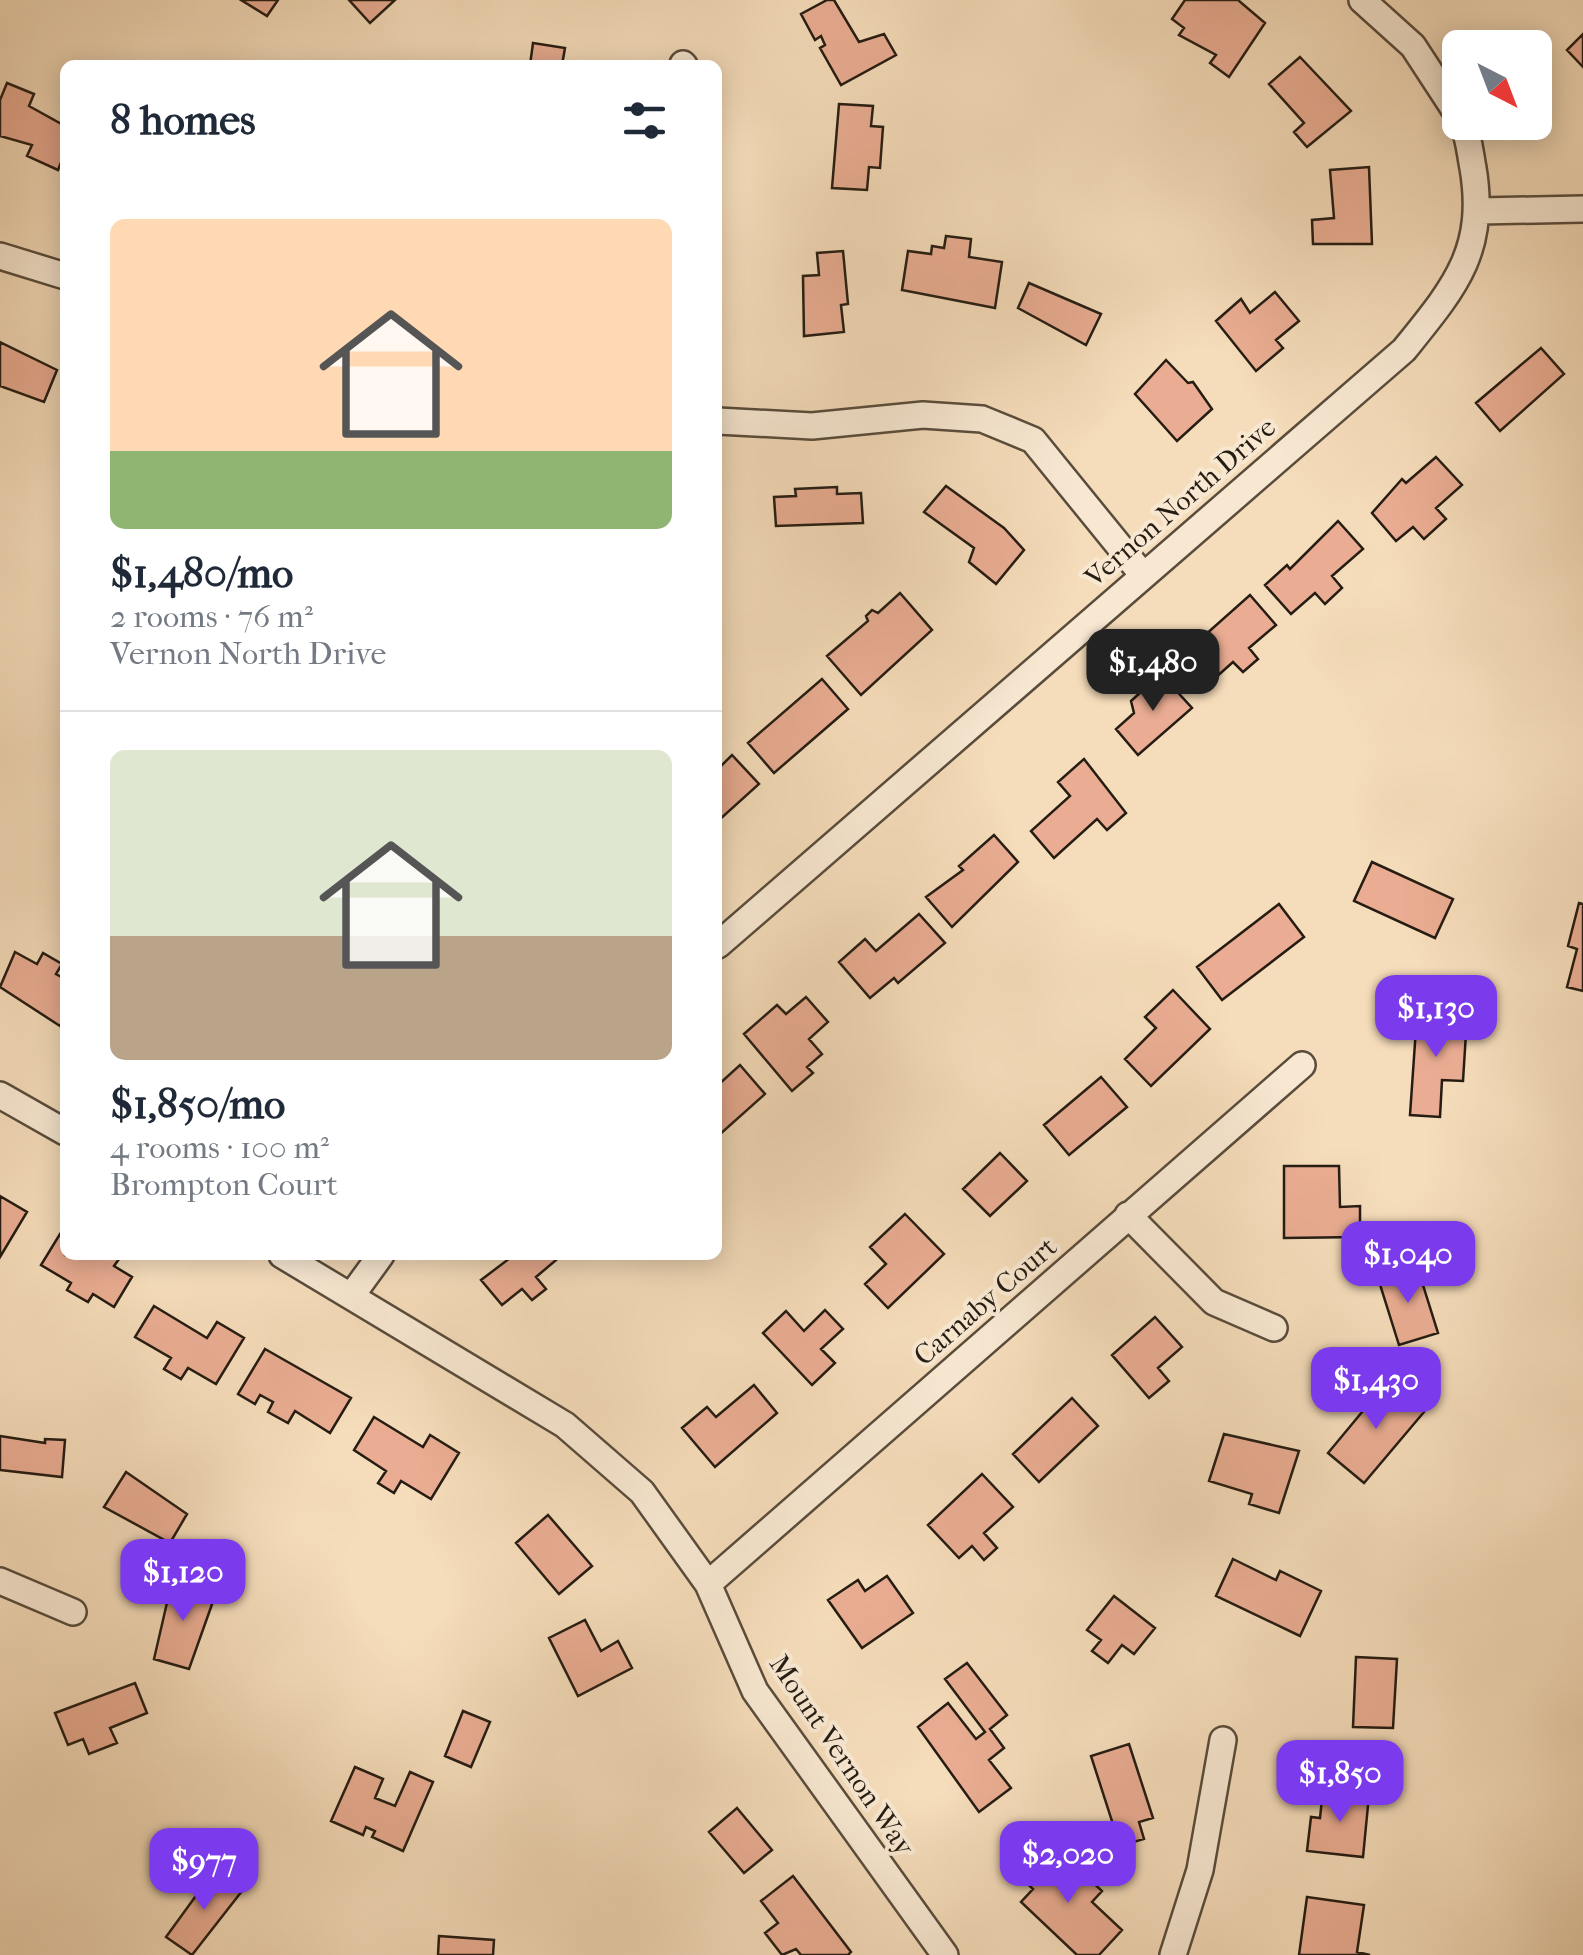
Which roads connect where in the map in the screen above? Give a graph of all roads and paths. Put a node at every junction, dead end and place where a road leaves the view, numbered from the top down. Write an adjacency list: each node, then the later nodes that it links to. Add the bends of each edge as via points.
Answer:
1 (1362, 0): 2 (street, Vernon North Drive, via 1413,46)
2 (1442, 91)
3 (1465, 140): 5 (street, Vernon North Drive)
4 (1583, 209): 5 (street)
5 (1480, 211): 9 (street, Vernon North Drive, via 1466,260 1404,350)
6 (0, 256): 7 (street)
7 (60, 274)
8 (722, 422): 9 (street, via 812,426 923,414 982,419 1033,440)
9 (1142, 574): 10 (street, Vernon North Drive)
10 (722, 942)
11 (1302, 1066): 14 (street, Carnaby Court)
12 (0, 1094): 13 (street)
13 (60, 1129)
14 (1128, 1215): 18 (street, via 1214,1302); 20 (street, Carnaby Court)
15 (291, 1260): 17 (street, Mount Vernon Way)
16 (377, 1260): 17 (street)
17 (352, 1295): 20 (street, Mount Vernon Way, via 564,1425 642,1492)
18 (1274, 1328)
19 (0, 1581): 21 (street)
20 (708, 1584): 23 (street, Mount Vernon Way, via 755,1691)
21 (73, 1612)
22 (1222, 1740): 24 (street, via 1200,1870)
23 (945, 1955)
24 (1172, 1955)

